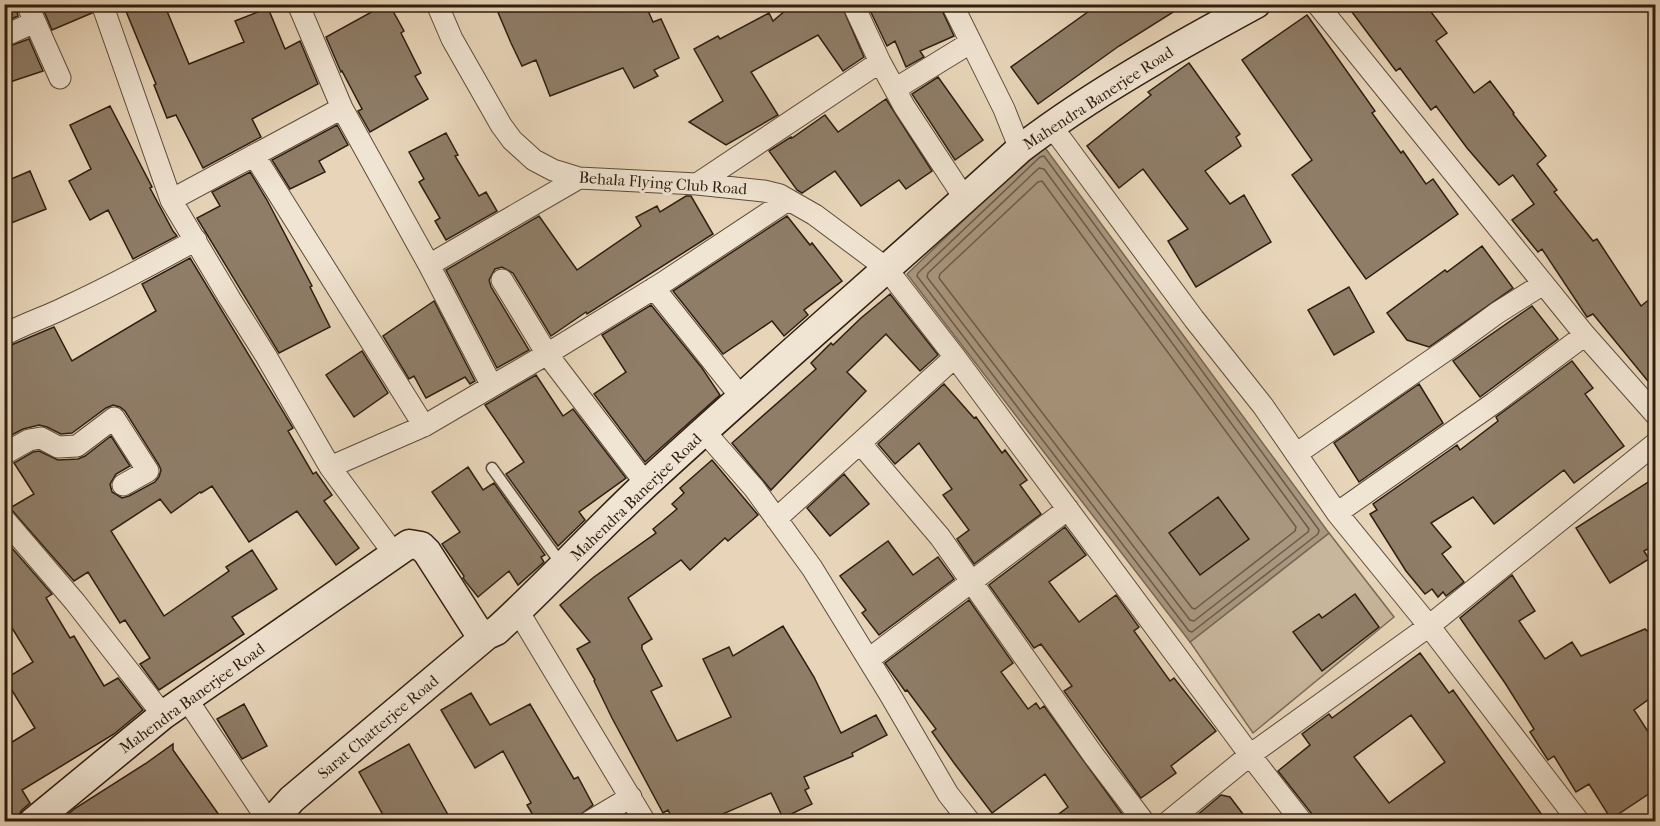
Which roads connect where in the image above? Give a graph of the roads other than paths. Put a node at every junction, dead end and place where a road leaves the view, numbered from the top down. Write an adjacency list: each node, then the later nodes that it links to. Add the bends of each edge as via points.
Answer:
1 (102, 4): 21 (street)
2 (298, 4): 14 (street)
3 (437, 4): 18 (street, Behala Flying Club Road, via 452,39 512,140 534,160)
4 (853, 4): 11 (street)
5 (952, 4): 10 (street)
6 (1256, 4): 15 (street, Mahendra Banerjee Road, via 1182,44)
7 (1317, 4): 27 (street)
8 (31, 13): 9 (street); 12 (street)
9 (4, 36)
10 (970, 43): 13 (street); 16 (street)
11 (880, 62): 13 (street); 19 (street)
12 (60, 78)
13 (895, 89): 20 (street)
14 (342, 108): 17 (street); 24 (street)
15 (1049, 126): 16 (street, Mahendra Banerjee Road); 41 (street)
16 (1020, 149): 20 (street, Mahendra Banerjee Road)
17 (254, 154): 21 (street); 36 (street)
18 (579, 178): 19 (street, Behala Flying Club Road); 24 (street)
19 (697, 184): 22 (street, Behala Flying Club Road, via 764,191)
20 (965, 199): 25 (street, Mahendra Banerjee Road)
21 (171, 200): 23 (street)
22 (788, 200): 25 (street, Behala Flying Club Road, via 815,215); 28 (street)
23 (196, 240): 29 (street, via 112,285); 42 (street)
24 (429, 265): 33 (street)
25 (886, 268): 32 (street, Behala Flying Club Road); 34 (street, Mahendra Banerjee Road)
26 (502, 280): 31 (street)
27 (1543, 284): 30 (street); 41 (street)
28 (654, 288): 31 (street); 34 (street)
29 (4, 335)
30 (1585, 335): 35 (street); 47 (street)
31 (547, 354): 33 (street); 44 (street)
32 (955, 357): 39 (street); 46 (street, Behala Flying Club Road)
33 (492, 386): 36 (street)
34 (741, 397): 37 (street, Mahendra Banerjee Road)
35 (1656, 415)
36 (424, 426): 42 (street)
37 (704, 431): 44 (street, Mahendra Banerjee Road); 49 (street)
38 (1656, 442): 54 (street)
39 (860, 443): 49 (street); 52 (street, via 940,537)
40 (4, 454): 45 (street, via 28,440 41,438 58,447 77,446 114,418 148,471)
41 (1296, 454): 47 (street)
42 (330, 467): 50 (street)
43 (492, 468): 51 (lane)
44 (646, 484): 51 (street, Mahendra Banerjee Road)
45 (123, 485)
46 (1068, 509): 52 (street); 59 (street, Behala Flying Club Road)
47 (1337, 513): 54 (street)
48 (4, 519): 58 (street)
49 (777, 519): 56 (street)
50 (395, 555): 55 (street, Mahendra Banerjee Road, via 409,544 421,546 477,630); 57 (street, Mahendra Banerjee Road)
51 (564, 567): 53 (street, Mahendra Banerjee Road)
52 (970, 582): 56 (street); 66 (street)
53 (518, 611): 55 (street, Mahendra Banerjee Road); 60 (street)
54 (1428, 626): 59 (street); 69 (street)
55 (487, 635): 62 (street, Sarat Chatterjee Road, via 292,799)
56 (869, 659): 65 (street, via 948,794)
57 (186, 698): 58 (street, Mahendra Banerjee Road); 62 (street)
58 (163, 715): 61 (street, Mahendra Banerjee Road)
59 (1250, 755): 67 (street); 68 (street, Behala Flying Club Road)
60 (631, 797): 63 (street); 64 (street)
61 (33, 822)
62 (270, 822)
63 (589, 822)
64 (645, 822)
65 (970, 822)
66 (1144, 822)
67 (1168, 822)
68 (1302, 822)
69 (1579, 822)

